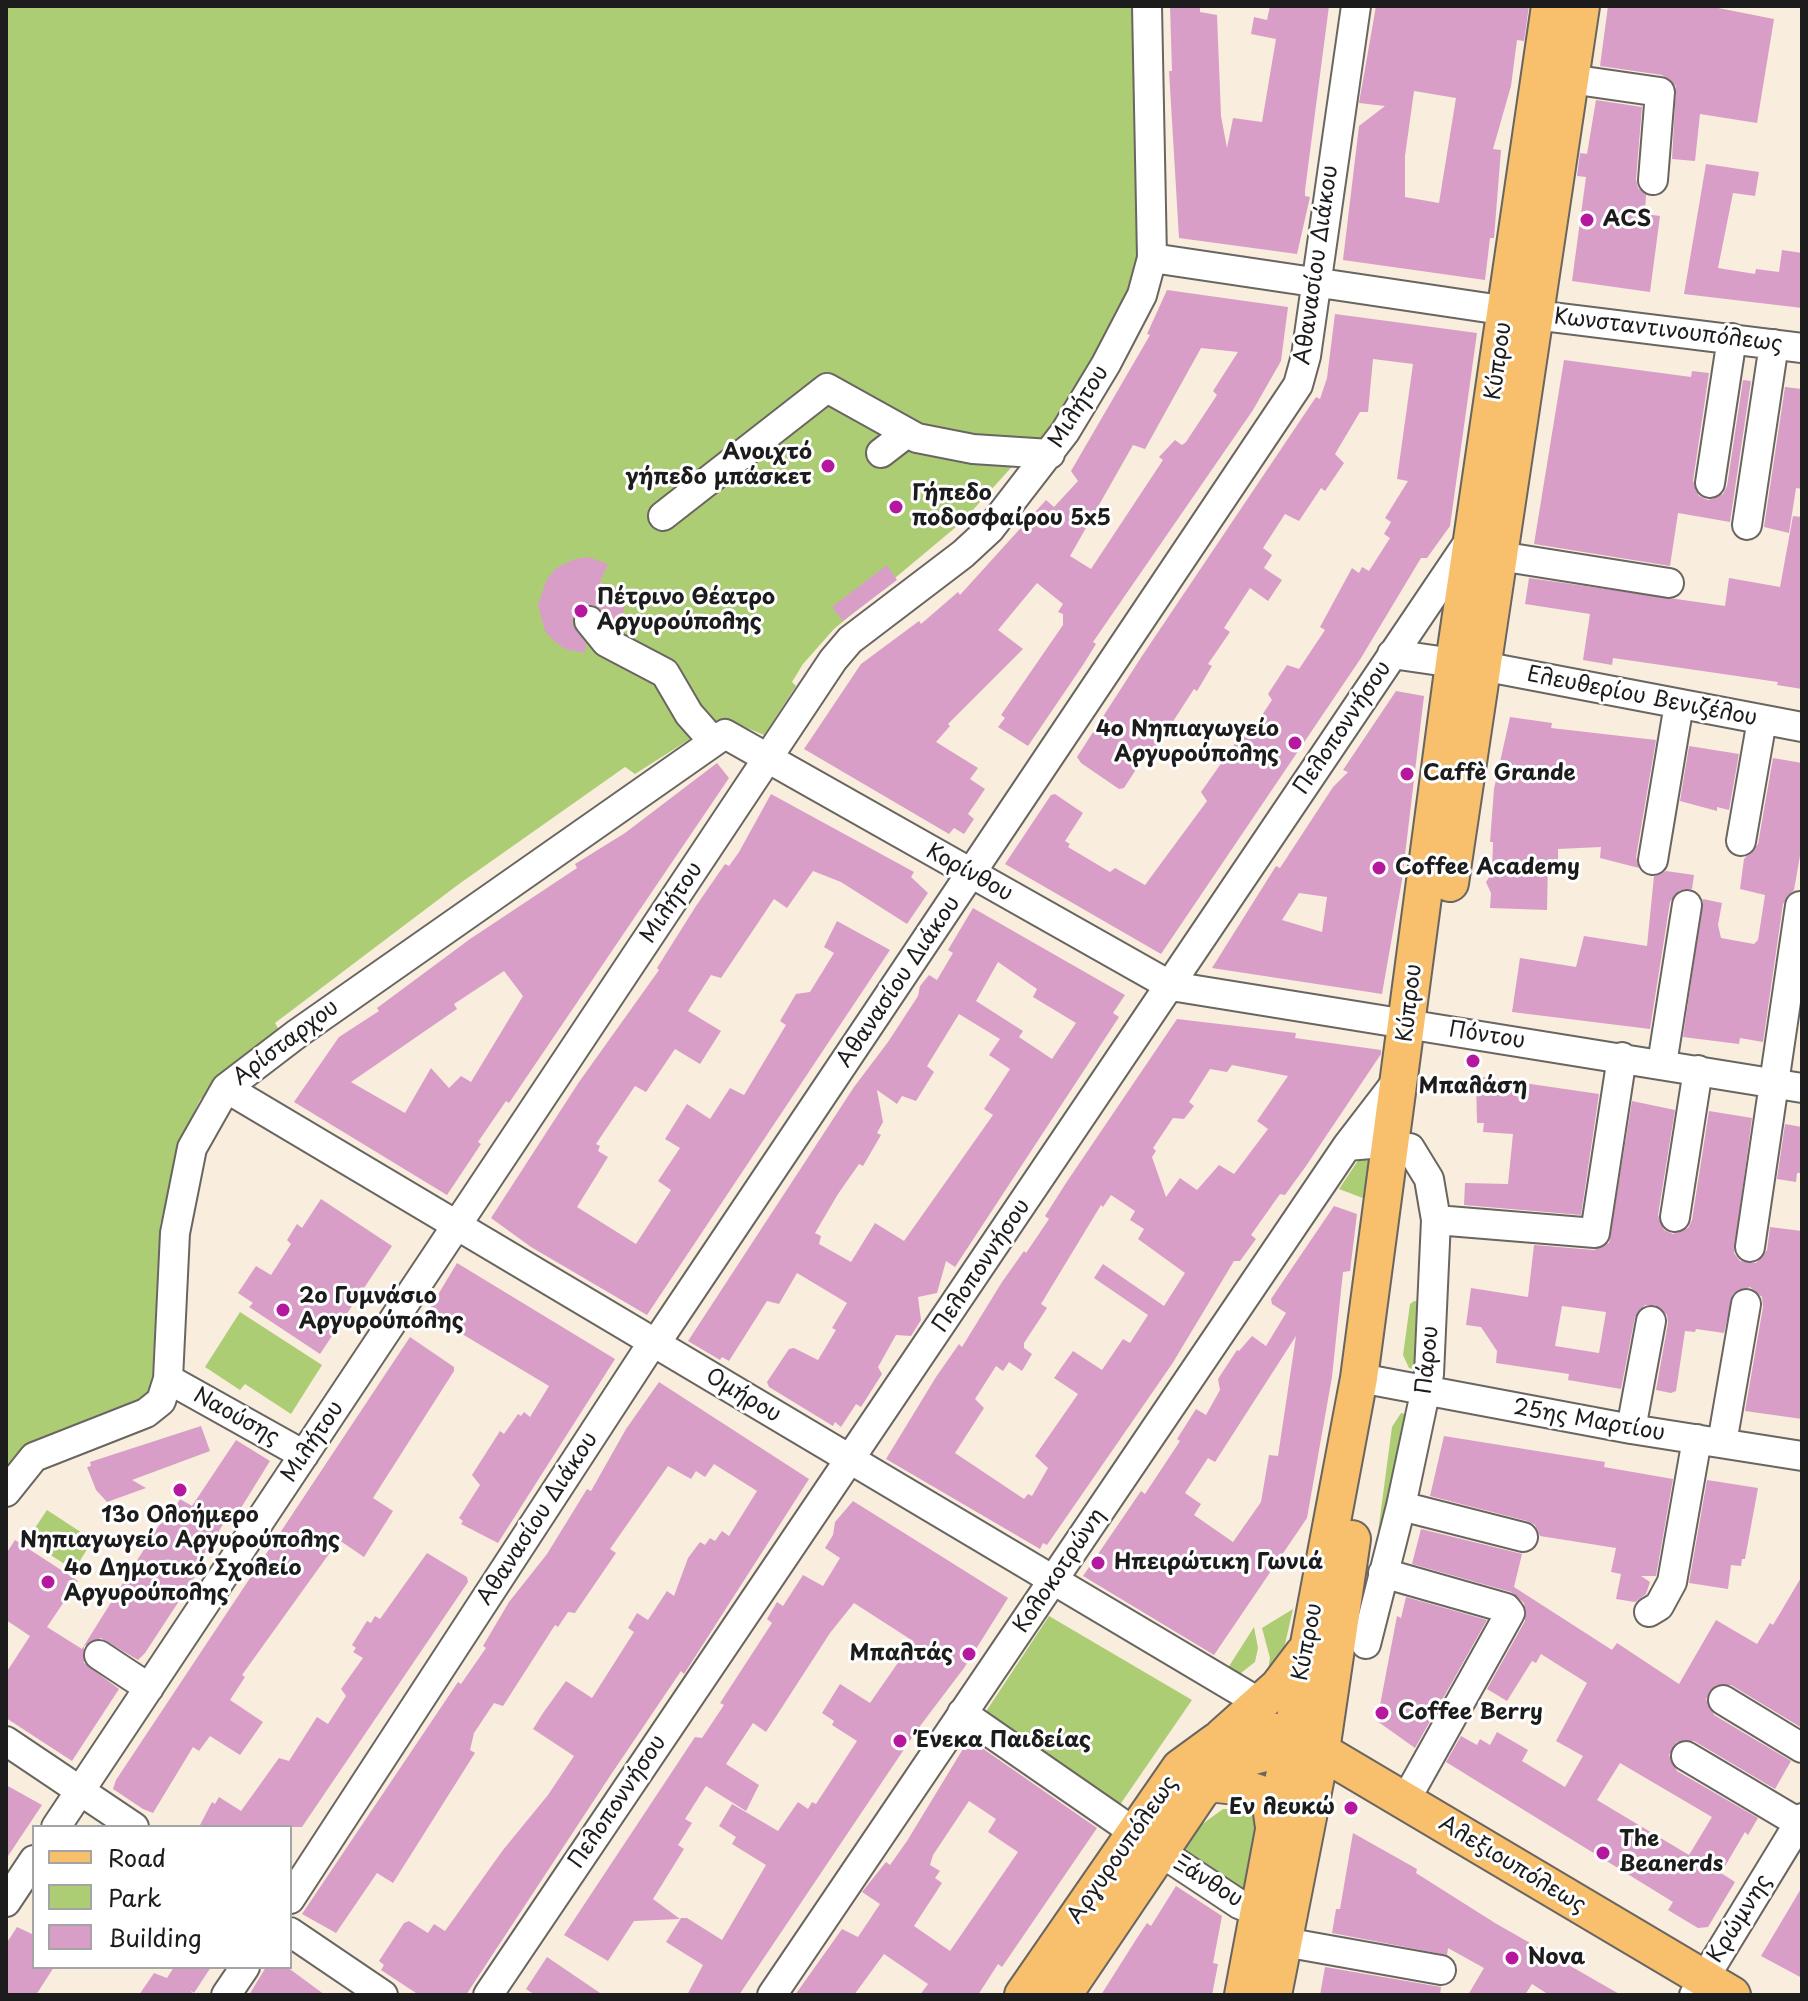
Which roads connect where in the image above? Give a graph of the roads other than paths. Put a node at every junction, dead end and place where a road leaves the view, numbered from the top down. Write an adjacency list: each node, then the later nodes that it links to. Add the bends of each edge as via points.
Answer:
1 (1147, 6): 8 (street, Μιλήτου)
2 (1356, 6): 9 (street, Αθανασίου Διάκου)
3 (1533, 6): 6 (street, via 1529,38)
4 (1550, 6): 6 (main road, Κύπρου)
5 (1581, 6): 6 (main road, Κύπρου)
6 (1556, 69): 7 (street, via 1660,92); 10 (main road, Κύπρου)
7 (1653, 180)
8 (1152, 258): 9 (street, Κωνσταντινουπόλεως); 16 (street, Μιλήτου, via 1129,323)
9 (1314, 281): 10 (street, Κωνσταντινουπόλεως); 32 (street, Αθανασίου Διάκου, via 1298,385)
10 (1520, 312): 11 (street, Κωνσταντινουπόλεως); 20 (main road, Κύπρου)
11 (1732, 338): 12 (street, Κωνσταντινουπόλεως); 17 (street)
12 (1774, 344): 13 (street, Κωνσταντινουπόλεως); 19 (street)
13 (1802, 348)
14 (907, 433): 15 (street); 16 (street, via 942,445); 18 (street, via 827,388)
15 (881, 453)
16 (1050, 454): 29 (street, Μιλήτου, via 963,554 850,640)
17 (1710, 483)
18 (663, 516)
19 (1747, 525)
20 (1486, 546): 21 (street); 23 (street, Πελοποννήσου); 24 (main road, Κύπρου)
21 (1669, 583)
22 (589, 621): 28 (street, via 606,642 665,673 696,725)
23 (1392, 654): 24 (street, Ελευθερίου Βενιζέλου); 35 (street, Πελοποννήσου)
24 (1468, 665): 25 (street, Ελευθερίου Βενιζέλου); 36 (main road, Κύπρου)
25 (1679, 704): 26 (street, Ελευθερίου Βενιζέλου); 31 (street)
26 (1762, 720): 27 (street, Ελευθερίου Βενιζέλου); 30 (street)
27 (1802, 727)
28 (712, 740): 29 (street, via 725,734); 42 (street, Αρίσταρχου)
29 (767, 758): 32 (street, Κορίνθου); 48 (street, Μιλήτου)
30 (1741, 841)
31 (1653, 860)
32 (971, 875): 35 (street, Κορίνθου); 52 (street, Αθανασίου Διάκου)
33 (1687, 905): 38 (street)
34 (1800, 906): 41 (street)
35 (1171, 986): 36 (street, Πόντου); 60 (street, Πελοποννήσου)
36 (1418, 1025): 37 (street, Πόντου); 40 (main road, Κύπρου); 45 (main road, Κύπρου)
37 (1622, 1057): 38 (street, Πόντου); 47 (street, via 1595,1233)
38 (1662, 1064): 39 (street, Πόντου)
39 (1698, 1070): 41 (street, Πόντου); 46 (street)
40 (1400, 1076): 44 (street, Κολοκοτρώνη); 45 (main road, Κύπρου)
41 (1771, 1082): 43 (street, Πόντου); 49 (street)
42 (226, 1088): 48 (street, Ομήρου); 53 (street, Αρίσταρχου, via 192,1148 175,1233)
43 (1802, 1088)
44 (1347, 1146): 45 (street); 65 (street, Κολοκοτρώνη)
45 (1400, 1148): 47 (street, Πάρου, via 1429,1179); 54 (main road, Κύπρου); 67 (main road, Κύπρου)
46 (1675, 1217)
47 (1436, 1220): 55 (street, Πάρου)
48 (457, 1226): 52 (street, Ομήρου); 58 (street, Μιλήτου)
49 (1750, 1247)
50 (1746, 1304): 57 (street)
51 (1651, 1321): 56 (street)
52 (653, 1342): 60 (street, Ομήρου); 88 (street, Αθανασίου Διάκου)
53 (168, 1379): 58 (street, Ναούσης); 61 (street, Αρίσταρχου, via 161,1401 146,1413 34,1457)
54 (1376, 1381): 55 (street, 25ης Μαρτίου); 69 (main road, Κύπρου)
55 (1426, 1392): 56 (street, 25ης Μαρτίου); 62 (street, Πάρου)
56 (1631, 1429): 57 (street, 25ης Μαρτίου)
57 (1710, 1441): 59 (street, 25ης Μαρτίου); 66 (street, via 1672,1582 1659,1606)
58 (304, 1455): 70 (street, Μιλήτου)
59 (1802, 1456)
60 (850, 1460): 65 (street, Ομήρου); 98 (street, Πελοποννήσου)
61 (6, 1492)
62 (1401, 1506): 63 (street); 64 (street, Πάρου)
63 (1523, 1537)
64 (1383, 1573): 69 (street, Πάρου); 81 (street, via 1510,1613)
65 (1054, 1581): 72 (street, Ομήρου); 73 (street, Κολοκοτρώνη)
66 (1649, 1612)
67 (1310, 1633): 72 (main road, via 1287,1676); 76 (main road, Κύπρου)
68 (99, 1655): 70 (street)
69 (1353, 1658): 76 (main road, Κύπρου)
70 (149, 1688): 80 (street, Μιλήτου)
71 (1723, 1700): 77 (street)
72 (1260, 1703): 75 (main road)
73 (962, 1713): 86 (street, Ξάνθου); 99 (street, Κολοκοτρώνη)
74 (6, 1741): 80 (street)
75 (1217, 1741): 76 (main road, Αργυρουπόλεως, via 1262,1730); 86 (main road, Αργυρουπόλεως, via 1180,1768)
76 (1301, 1744): 79 (main road, Αργυρουπόλεως, via 1236,1761); 81 (main road, Αλεξιουπόλεως); 85 (main road, Κύπρου); 92 (main road, Κύπρου)
77 (1802, 1748)
78 (1686, 1756): 82 (street)
79 (1209, 1783): 85 (main road, via 1258,1793 1271,1806); 86 (main road, Αργυρουπόλεως)
80 (80, 1791): 83 (street, Μιλήτου); 84 (street)
81 (1405, 1801): 95 (main road, Αλεξιουπόλεως)
82 (1801, 1820): 95 (street, Κρώμνης)
83 (57, 1825)
84 (131, 1825)
85 (1274, 1827): 90 (main road, Κύπρου)
86 (1146, 1842): 90 (street, Ξάνθου); 100 (main road, Αργυρουπόλεως); 101 (main road, Αργυρουπόλεως)
87 (32, 1863): 89 (street)
88 (292, 1896)
89 (6, 1902)
90 (1258, 1912): 102 (main road, Κύπρου)
91 (292, 1933): 97 (street)
92 (1284, 1942): 94 (street); 103 (main road, Κύπρου)
93 (244, 1969): 96 (street)
94 (1441, 1970)
95 (1710, 1989)
96 (226, 1995)
97 (383, 1995)
98 (488, 1995)
99 (772, 1995)
100 (1023, 1995)
101 (1063, 1995)
102 (1243, 1995)
103 (1273, 1995)

